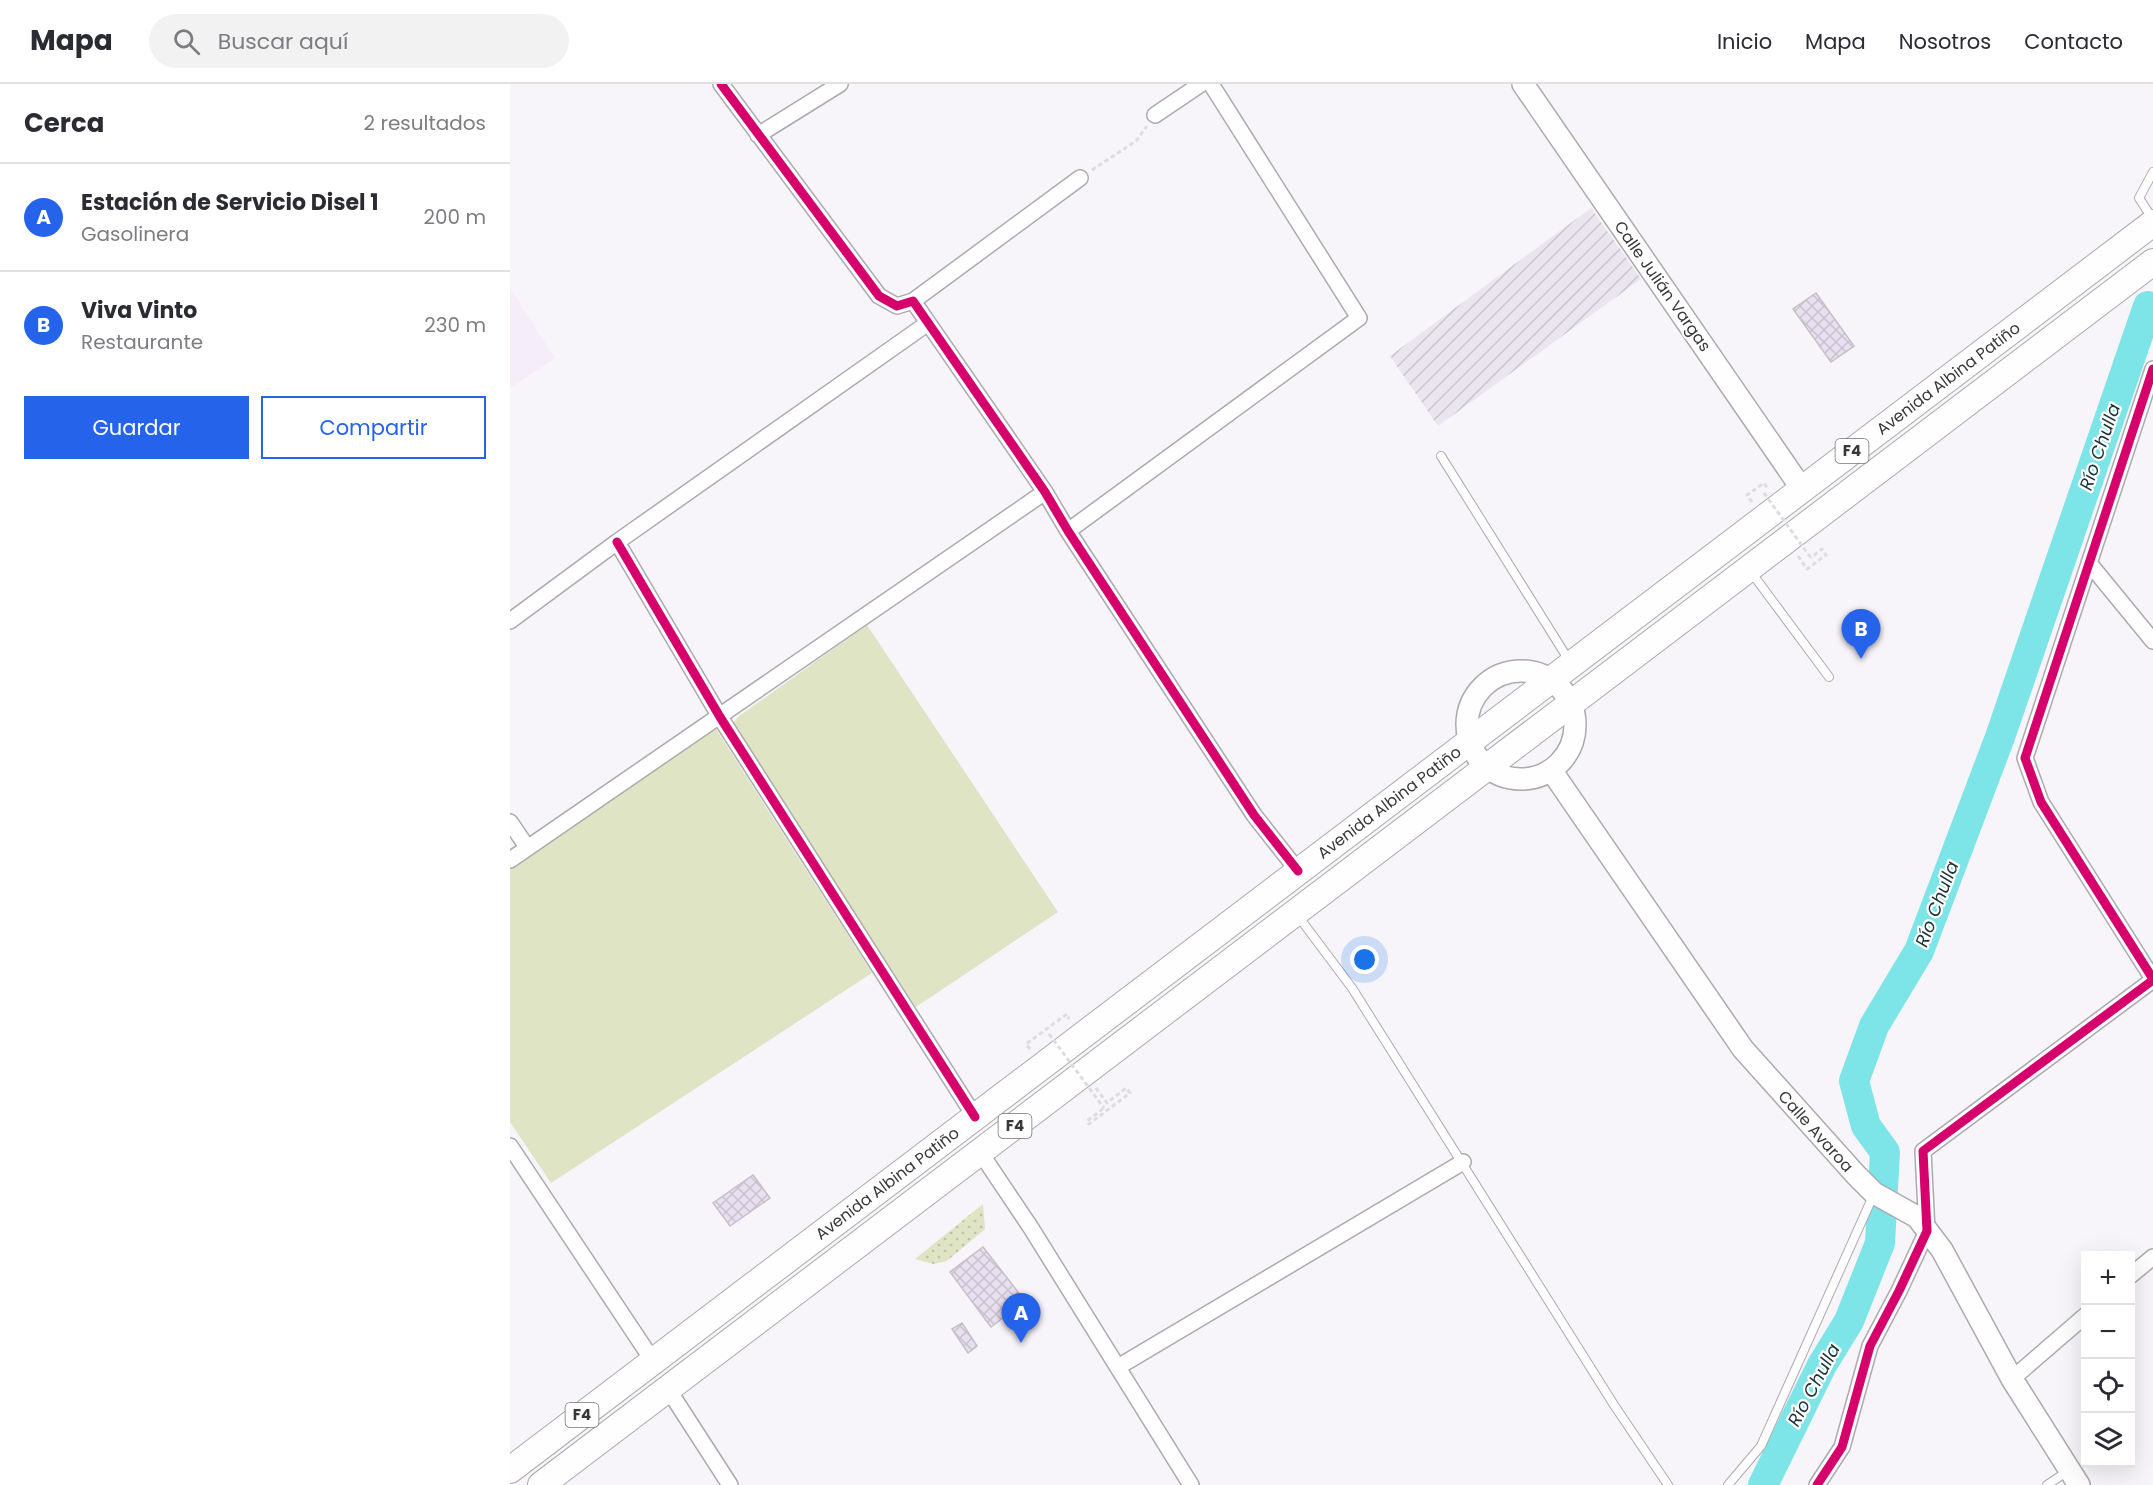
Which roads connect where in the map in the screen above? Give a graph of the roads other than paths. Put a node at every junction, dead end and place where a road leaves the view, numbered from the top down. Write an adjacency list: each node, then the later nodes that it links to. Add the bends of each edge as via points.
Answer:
1 (721, 84): 7 (street)
2 (840, 84): 7 (street)
3 (1201, 84): 6 (street)
4 (1211, 84): 18 (street, via 1359,318)
5 (1523, 84): 16 (main road, Calle Julián Vargas)
6 (1155, 115)
7 (758, 135): 12 (street, via 879,296 897,306)
8 (2153, 172): 10 (lane, via 2139,198)
9 (1080, 178): 12 (street)
10 (2153, 221): 16 (highway, Avenida Albina Patiño / F4)
11 (2153, 262): 21 (highway, Avenida Albina Patiño / F4)
12 (913, 301): 13 (street)
13 (928, 323): 17 (street); 19 (street)
14 (2153, 369): 20 (street)
15 (1441, 456): 24 (lane)
16 (1802, 489): 24 (highway, Avenida Albina Patiño / F4)
17 (1045, 492): 18 (street); 28 (street)
18 (1068, 531): 35 (street, via 1254,815)
19 (617, 542): 22 (street); 28 (street)
20 (2089, 563): 23 (street); 37 (street, via 2025,758 2041,802)
21 (1748, 569): 25 (lane); 27 (highway, Avenida Albina Patiño / F4)
22 (510, 621)
23 (2153, 641)
24 (1571, 664): 26 (highway, Avenida Albina Patiño / F4)
25 (1829, 677)
26 (1550, 680): 27 (main road); 29 (highway, Avenida Albina Patiño / F4); 29 (main road, via 1513,672 1496,677 1481,688 1471,702 1467,719)
27 (1570, 704): 30 (highway, Avenida Albina Patiño / F4); 31 (main road, via 1575,719 1571,747)
28 (720, 717): 33 (street); 38 (street)
29 (1470, 740): 30 (main road); 35 (highway, Avenida Albina Patiño / F4)
30 (1488, 766): 31 (main road, via 1519,779); 36 (highway, Avenida Albina Patiño / F4)
31 (1551, 770): 42 (main road, Calle Avaroa, via 1743,1049)
32 (510, 822): 33 (street)
33 (527, 847): 34 (street)
34 (510, 860)
35 (1298, 871): 38 (highway, Avenida Albina Patiño / F4)
36 (1295, 912): 40 (highway, Avenida Albina Patiño / F4); 41 (lane, via 1352,988)
37 (2153, 979): 43 (street, via 1923,1151)
38 (975, 1117): 47 (highway, Avenida Albina Patiño / F4)
39 (510, 1146): 47 (street)
40 (980, 1152): 48 (street); 50 (highway, Avenida Albina Patiño / F4)
41 (1463, 1162): 48 (street); 56 (lane)
42 (1874, 1193): 43 (main road, Calle Avaroa, via 1917,1217); 57 (lane, via 1761,1446)
43 (1928, 1231): 49 (main road, Calle Avaroa); 58 (street, via 1870,1346 1842,1447)
44 (2153, 1257): 45 (street)
45 (2135, 1272)
46 (2081, 1319): 49 (street)
47 (654, 1361): 51 (highway, Avenida Albina Patiño / F4)
48 (1118, 1367): 55 (street)
49 (2012, 1379): 52 (main road, Calle Avaroa)
50 (668, 1389): 53 (highway, Avenida Albina Patiño / F4); 54 (street)
51 (510, 1470)
52 (2075, 1478): 59 (lane)
53 (541, 1485)
54 (730, 1485)
55 (1191, 1485)
56 (1668, 1485)
57 (1728, 1485)
58 (1817, 1485)
59 (2047, 1485)

